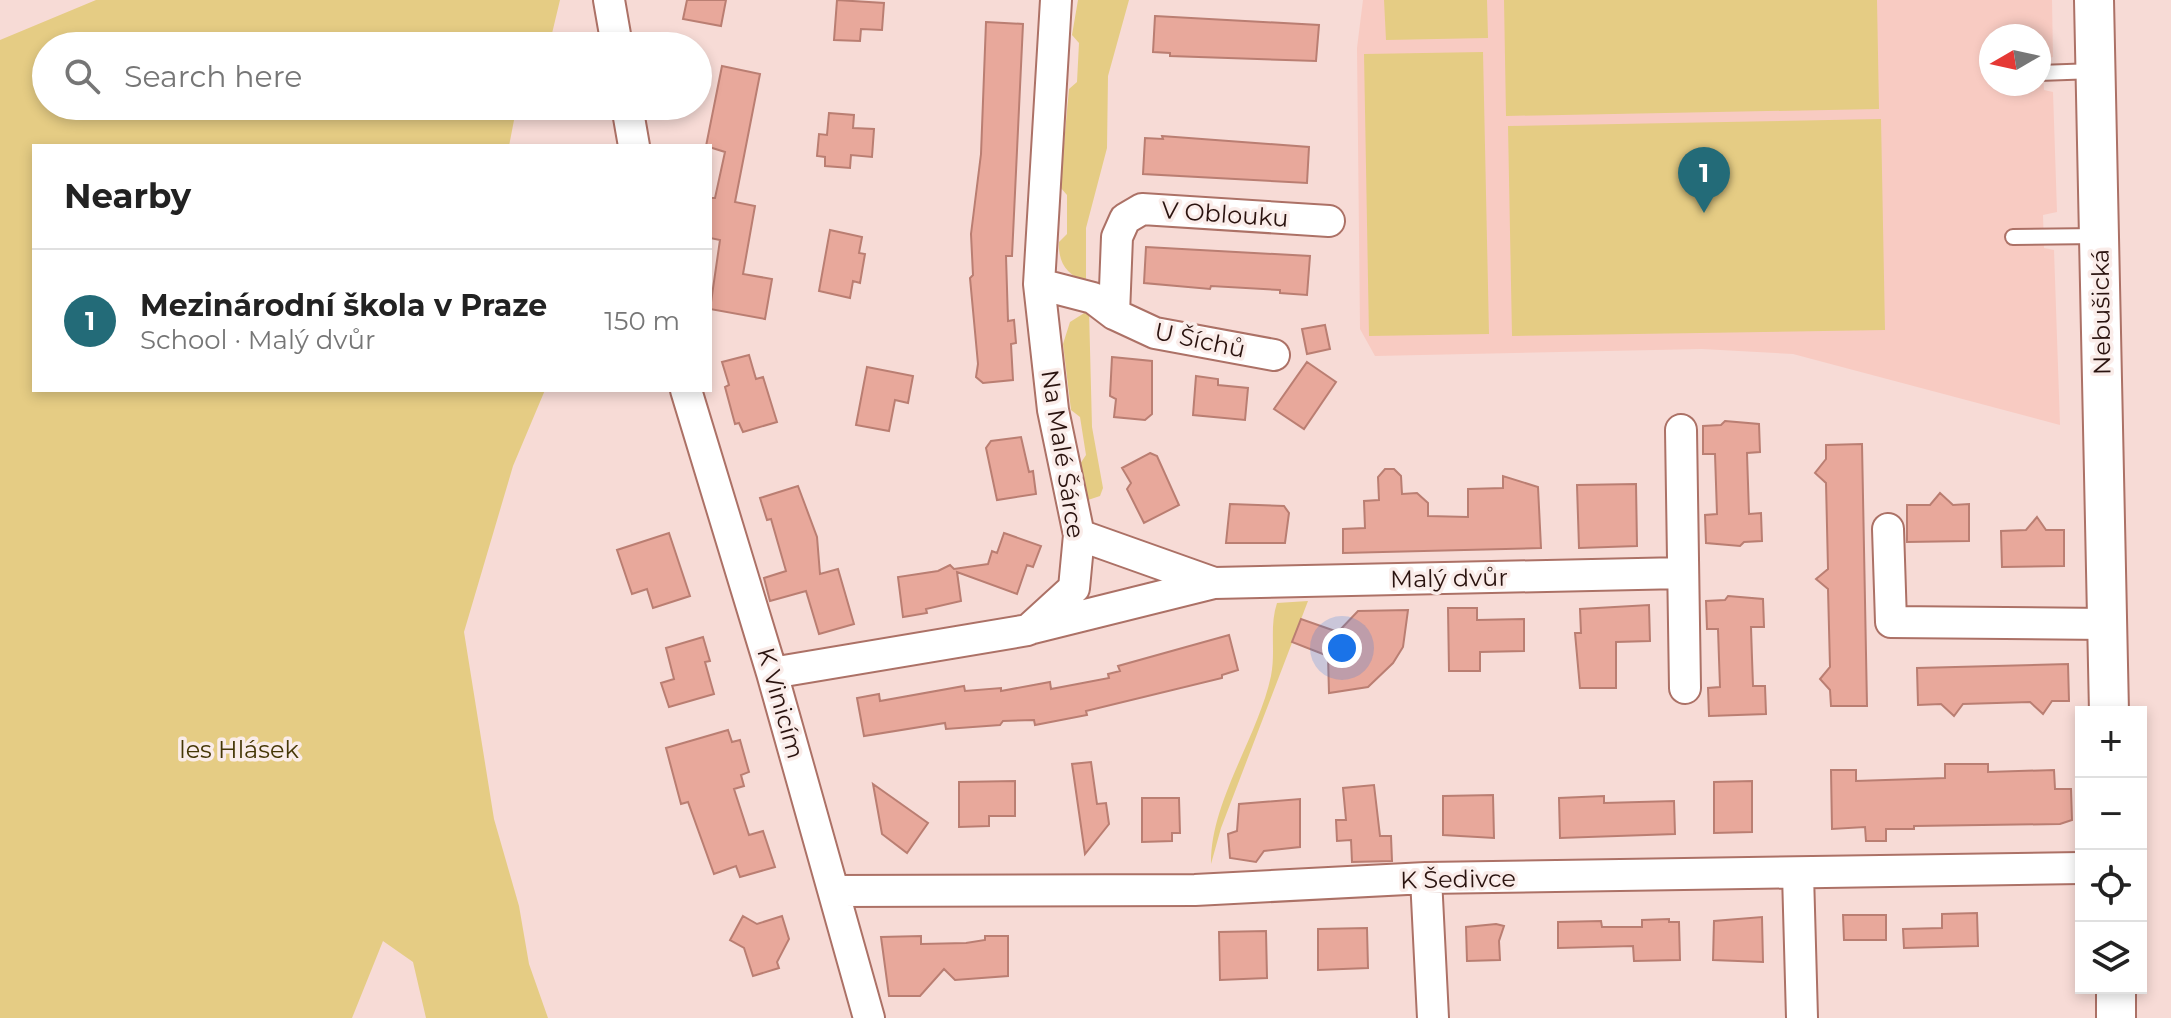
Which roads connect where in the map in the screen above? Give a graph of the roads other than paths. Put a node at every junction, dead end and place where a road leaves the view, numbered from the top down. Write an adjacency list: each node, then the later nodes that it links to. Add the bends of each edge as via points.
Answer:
1 (609, 0): 4 (street)
2 (1056, 0): 12 (street, Na Malé Šárce)
3 (2094, 0): 5 (street, Nebušická)
4 (615, 32)
5 (2096, 71): 6 (lane); 10 (street, Nebušická)
6 (2051, 73)
7 (629, 120): 8 (street)
8 (634, 144)
9 (1329, 221): 13 (street, V Oblouku, via 1142,209 1125,219 1117,237)
10 (2099, 236): 11 (lane); 21 (street, Nebušická)
11 (2013, 237)
12 (1039, 284): 13 (street, U Šíchů, via 1093,298); 18 (street, Na Malé Šárce, via 1053,410)
13 (1114, 314): 14 (street, U Šíchů, via 1155,333)
14 (1274, 355)
15 (687, 392): 23 (street, K Vinicím)
16 (1681, 430): 19 (street)
17 (1888, 529): 21 (street, via 1891,622)
18 (1079, 535): 20 (street, Malý dvůr); 22 (street, Na Malé Šárce, via 1074,588)
19 (1683, 573): 20 (street, Malý dvůr); 24 (street)
20 (1214, 583): 22 (street, Malý dvůr)
21 (2107, 624): 25 (street, Nebušická)
22 (1028, 630): 23 (street)
23 (772, 673): 29 (street, K Vinicím)
24 (1685, 688)
25 (2109, 706)
26 (2075, 868): 27 (street, K Šedivce)
27 (1798, 874): 28 (street, K Šedivce); 33 (street)
28 (1426, 878): 29 (street, K Šedivce, via 1195,890); 32 (street)
29 (835, 891): 31 (street, K Vinicím)
30 (2116, 994): 34 (street)
31 (869, 1018)
32 (1433, 1018)
33 (1802, 1018)
34 (2116, 1018)

